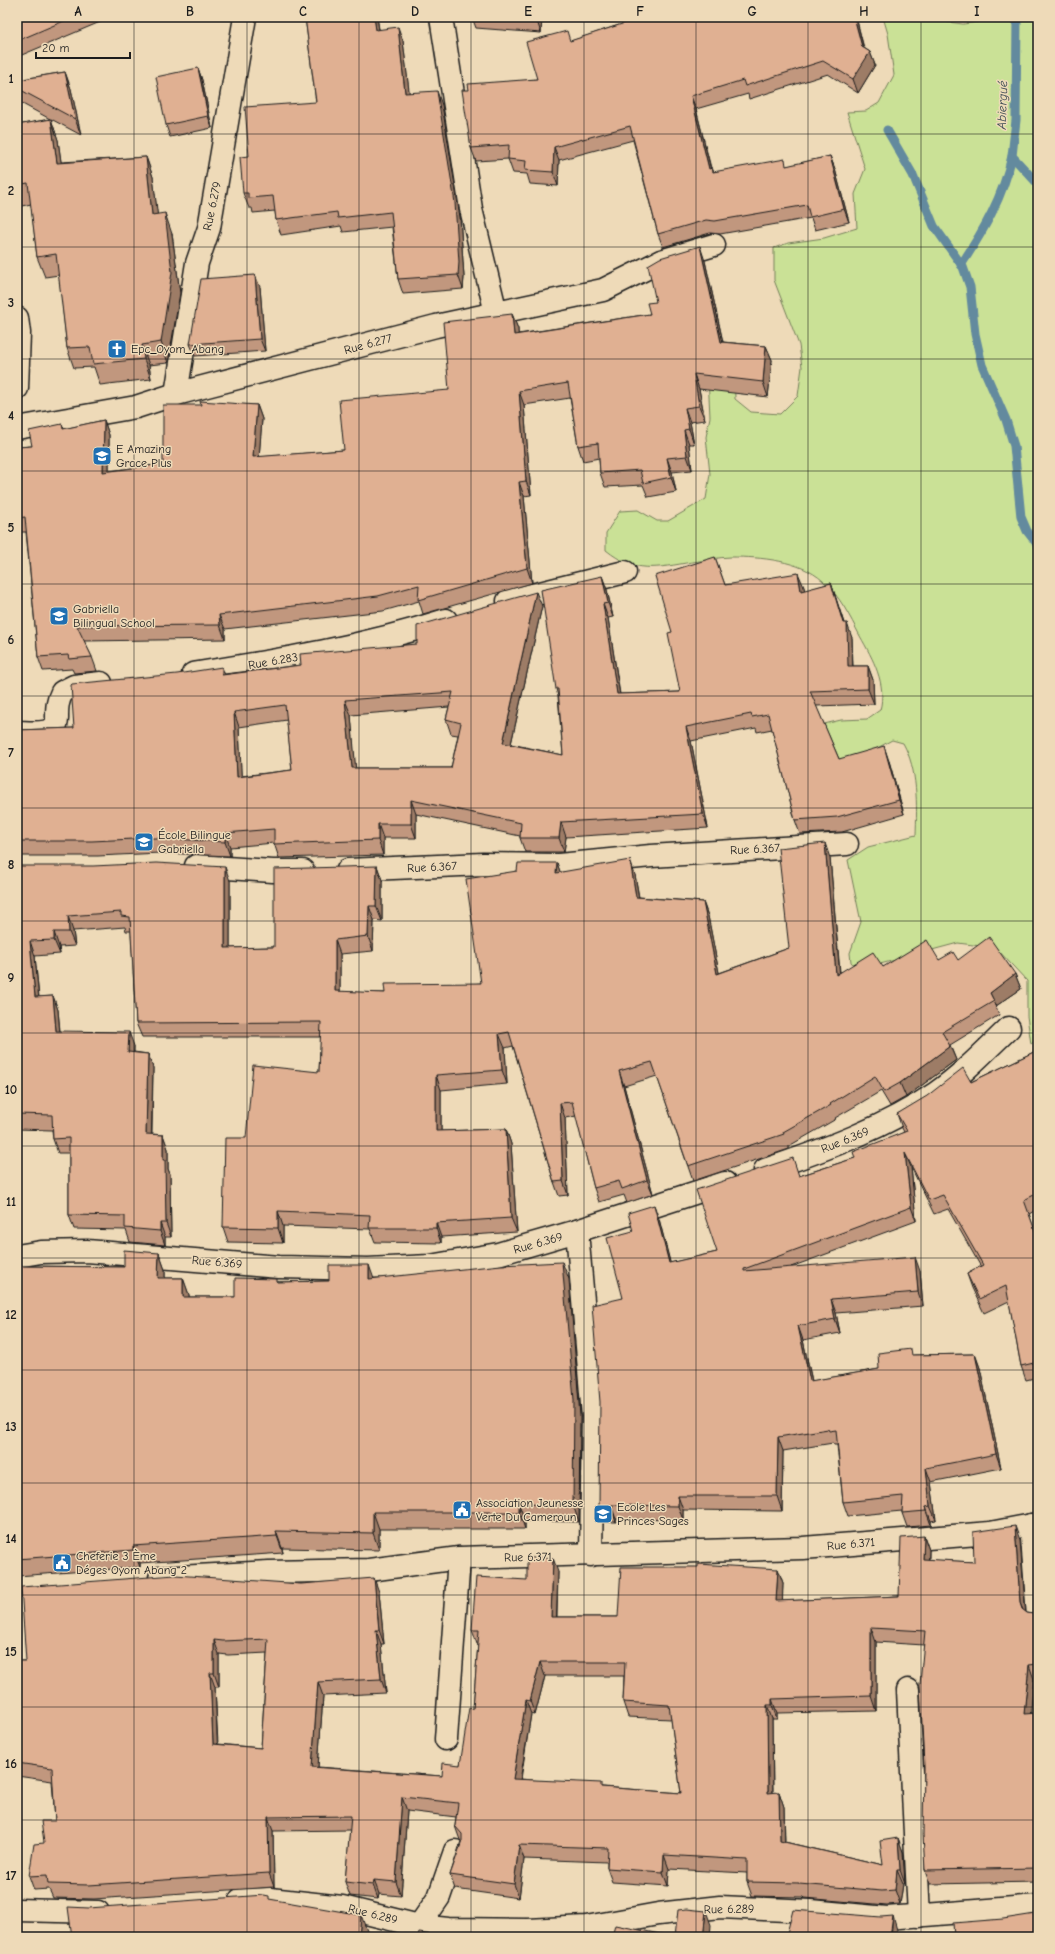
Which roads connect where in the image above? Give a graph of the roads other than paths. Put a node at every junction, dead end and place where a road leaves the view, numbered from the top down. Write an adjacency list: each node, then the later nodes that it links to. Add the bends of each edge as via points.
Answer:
1 (245, 17): 7 (street, Rue 6.279, via 209,228 197,263)
2 (441, 17): 4 (street, via 472,209)
3 (714, 245): 4 (street, Rue 6.277, via 661,261 603,290)
4 (496, 313): 7 (street, Rue 6.277, via 436,326)
5 (17, 318): 6 (street)
6 (17, 388)
7 (176, 394): 8 (street, Rue 6.277, via 136,407)
8 (17, 428)
9 (625, 572): 10 (street)
10 (491, 606)
11 (464, 614): 12 (street, Rue 6.283, via 376,641 316,654)
12 (174, 677)
13 (118, 682): 14 (street, via 74,686 62,692 57,702 57,722 52,729 44,732)
14 (17, 732)
15 (847, 844): 16 (street, Rue 6.367, via 651,856 559,865 483,864 273,871)
16 (176, 865)
17 (1009, 1028): 18 (street, Rue 6.369, via 965,1071 936,1093 861,1134 746,1177)
18 (577, 1231): 19 (street, Rue 6.369, via 498,1254 430,1266 368,1269 280,1267 87,1252 42,1252); 21 (street, via 593,1416)
19 (17, 1256)
20 (1035, 1525): 21 (street, Rue 6.371, via 990,1533 803,1548); 24 (street)
21 (591, 1555): 22 (street, Rue 6.371)
22 (459, 1558): 23 (street, Rue 6.371, via 369,1570); 26 (street)
23 (140, 1579)
24 (1038, 1616)
25 (908, 1690): 32 (street)
26 (446, 1738)
27 (455, 1851): 33 (street, via 439,1897)
28 (218, 1902): 33 (street, Rue 6.289, via 270,1899 342,1907)
29 (1038, 1906): 32 (street, Rue 6.289)
30 (17, 1910): 31 (street)
31 (118, 1910)
32 (919, 1916): 33 (street, Rue 6.289, via 887,1918 720,1906 586,1927)
33 (418, 1931)

